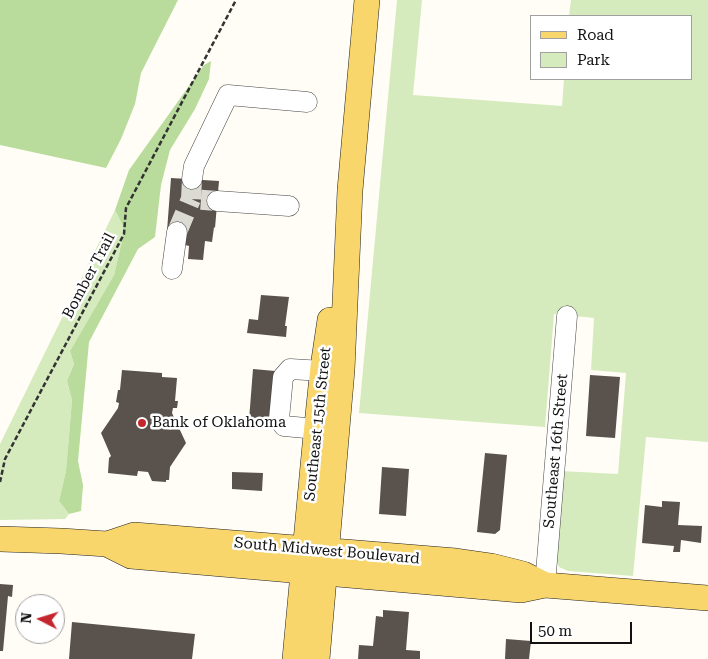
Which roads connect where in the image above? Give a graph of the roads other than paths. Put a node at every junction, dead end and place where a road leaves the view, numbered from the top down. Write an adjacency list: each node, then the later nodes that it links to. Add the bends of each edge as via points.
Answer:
1 (367, 0): 4 (main road, Southeast 15th Street)
2 (307, 102): 3 (street, via 228,95 194,166)
3 (192, 179)
4 (350, 190): 10 (main road, Southeast 15th Street); 13 (main road, Southeast 15th Street, via 342,370)
5 (217, 201): 6 (street)
6 (289, 206)
7 (177, 232): 8 (street)
8 (172, 269)
9 (567, 316): 14 (street, Southeast 16th Street)
10 (323, 371): 11 (main road, Southeast 15th Street); 11 (street, via 290,369 283,377 279,420 284,426)
11 (317, 429): 13 (main road, Southeast 15th Street)
12 (0, 539): 13 (main road, South Midwest Boulevard, via 107,544 132,556)
13 (315, 560): 14 (main road, South Midwest Boulevard, via 491,566 523,574); 16 (main road, Southeast 15th Street); 17 (main road, Southeast 15th Street)
14 (545, 585): 15 (main road, South Midwest Boulevard)
15 (708, 598)
16 (295, 659)
17 (317, 659)

